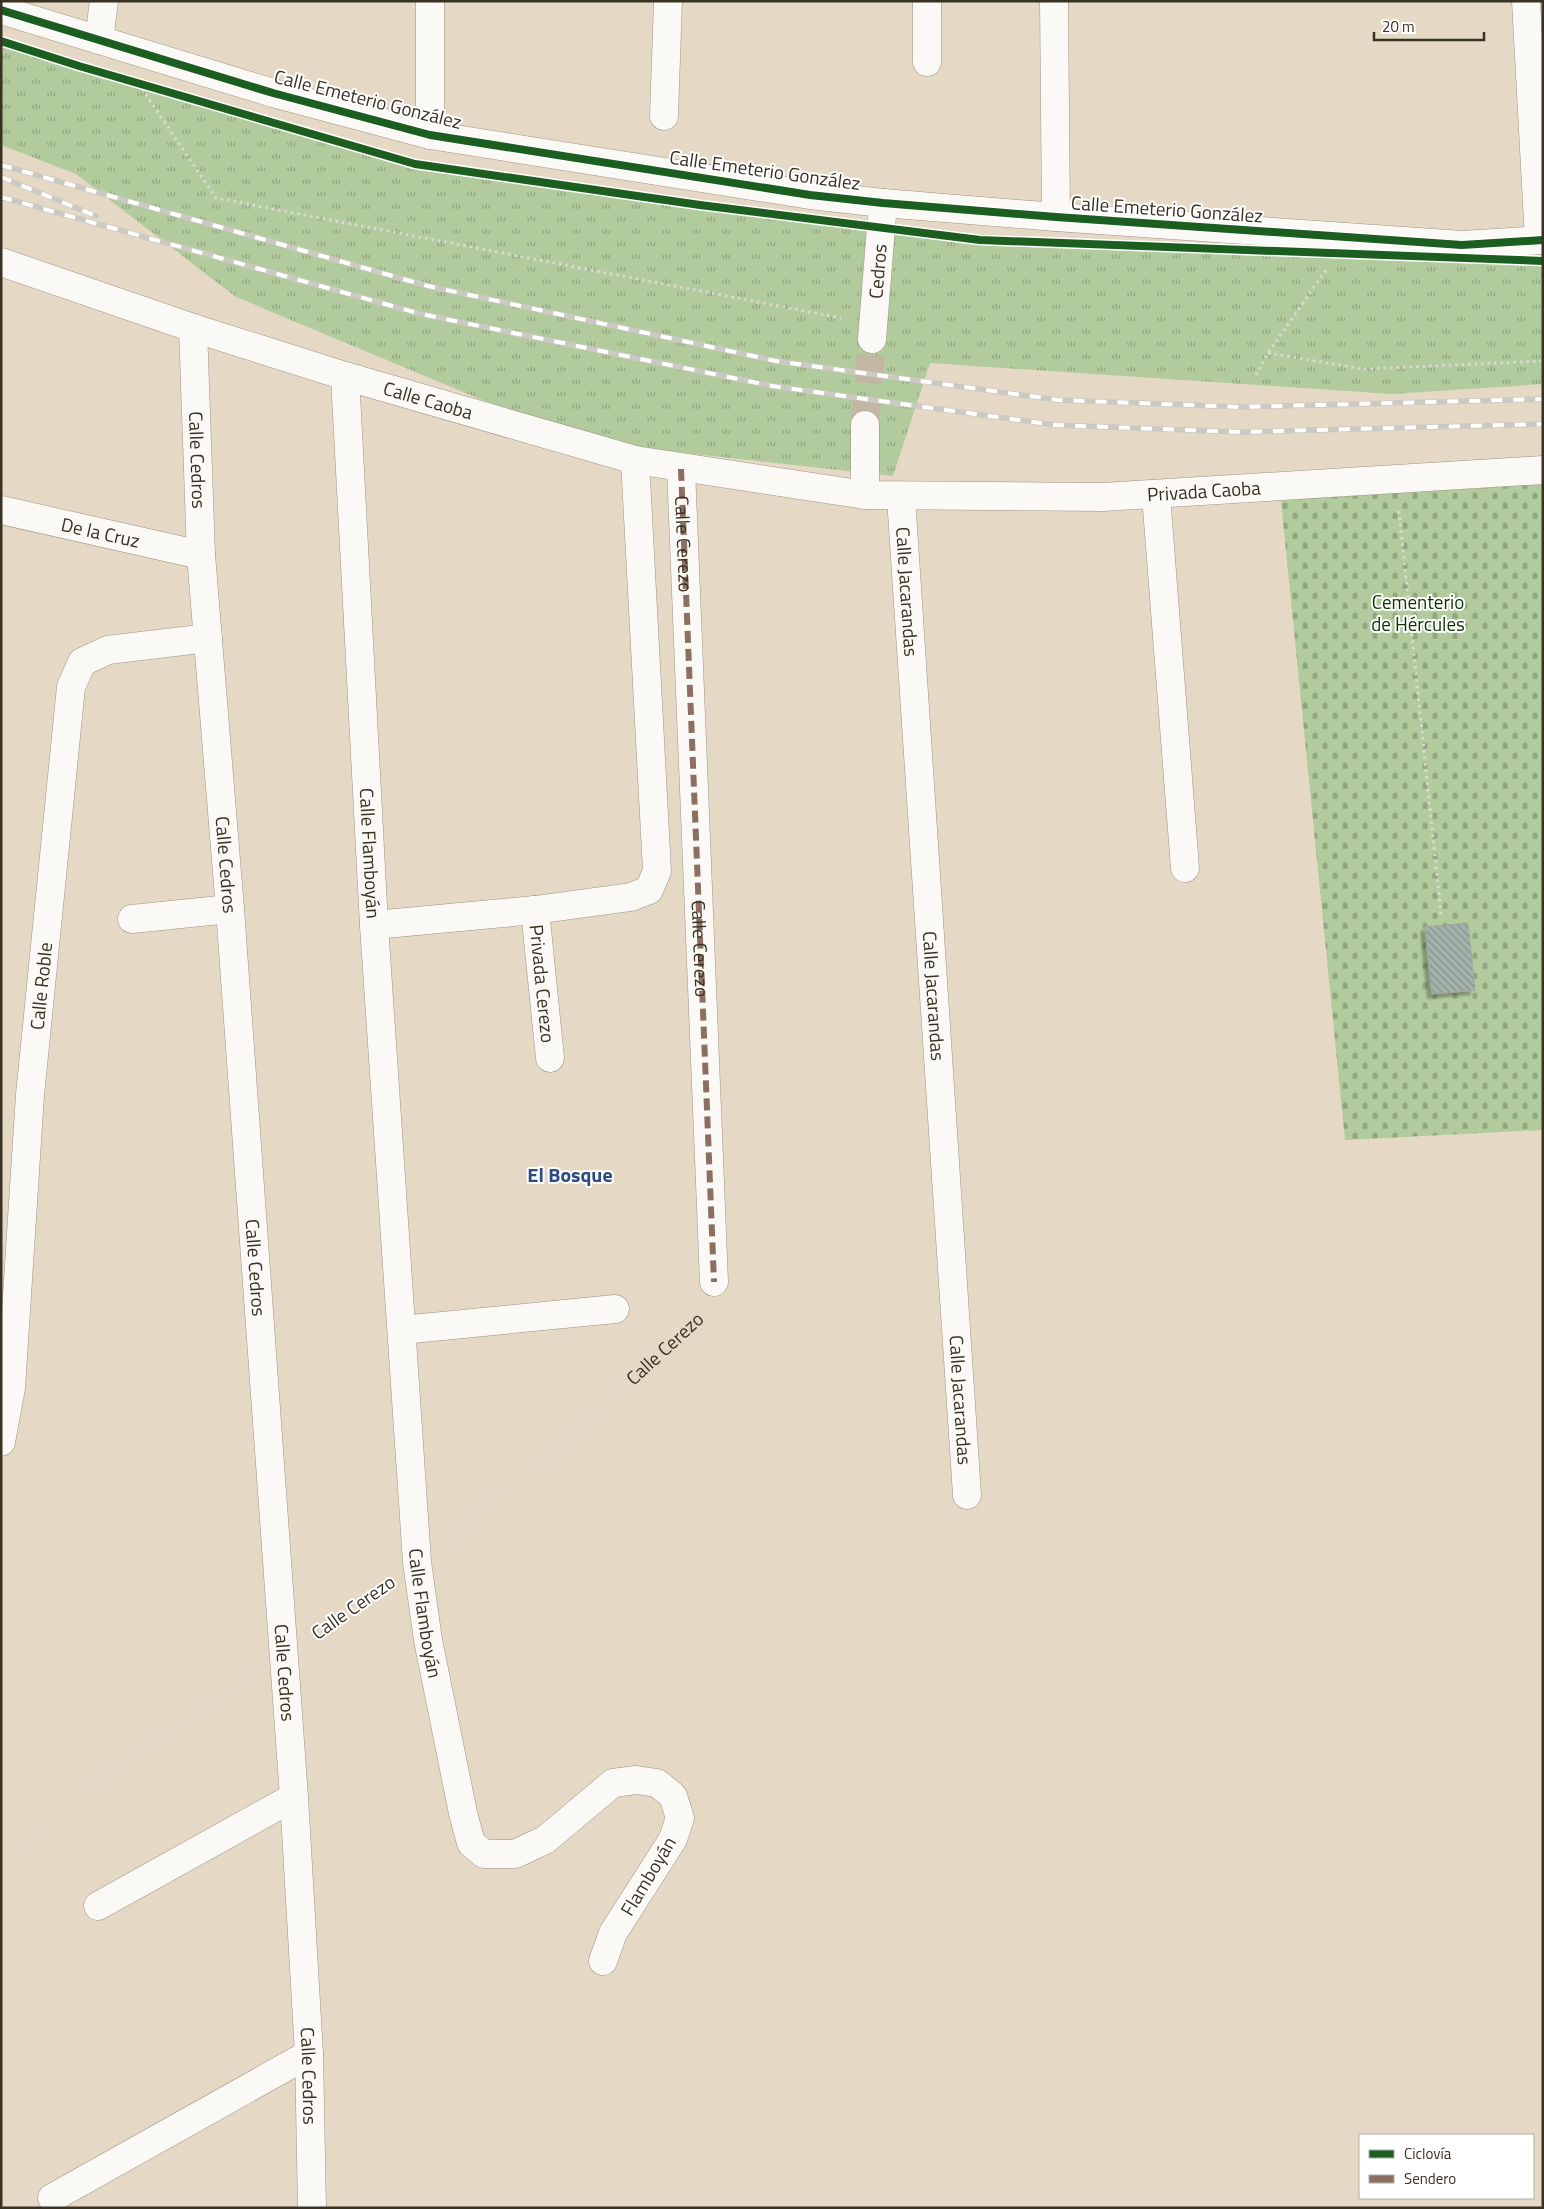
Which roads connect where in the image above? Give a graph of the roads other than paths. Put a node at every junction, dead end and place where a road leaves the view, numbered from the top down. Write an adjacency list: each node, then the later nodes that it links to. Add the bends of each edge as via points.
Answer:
1 (104, 1): 8 (street)
2 (430, 1): 11 (street)
3 (668, 1): 10 (street)
4 (927, 1): 9 (street)
5 (1054, 1): 13 (street)
6 (1526, 1): 14 (street)
7 (4, 7): 8 (street, Calle Emeterio González)
8 (99, 40): 11 (street, Calle Emeterio González, via 273,93)
9 (927, 62)
10 (664, 116)
11 (430, 135): 12 (street, Calle Emeterio González, via 810,195)
12 (884, 203): 13 (street, Calle Emeterio González); 17 (street, Cedros)
13 (1056, 217): 14 (street, Calle Emeterio González, via 1462,245)
14 (1541, 240)
15 (1, 262): 16 (street, Calle Caoba)
16 (193, 328): 18 (street, Calle Caoba); 27 (street, Calle Cedros)
17 (872, 339)
18 (345, 376): 20 (street, Calle Caoba); 33 (street, Calle Flamboyán)
19 (865, 425): 23 (street)
20 (635, 460): 21 (street, Calle Caoba); 31 (street, via 657,871 649,890 632,896)
21 (681, 469): 23 (street, Calle Caoba); 35 (street, Calle Cerezo)
22 (1543, 470): 24 (street, Privada Caoba)
23 (865, 495): 25 (street, Privada Caoba)
24 (1156, 495): 25 (street, Privada Caoba, via 1102,498); 29 (street)
25 (901, 497): 39 (street, Calle Jacarandas)
26 (1, 510): 27 (street, De la Cruz)
27 (201, 555): 28 (street, Calle Cedros)
28 (208, 638): 30 (street, Calle Cedros); 38 (street, Calle Roble, via 108,650 82,662 71,687 30,1095 11,1388)
29 (1185, 868)
30 (230, 909): 32 (street); 40 (street, Calle Cedros)
31 (535, 910): 33 (street); 34 (street, Privada Cerezo)
32 (132, 919)
33 (374, 925): 37 (street, Calle Flamboyán)
34 (550, 1058)
35 (714, 1282)
36 (615, 1309): 37 (street)
37 (402, 1330): 41 (street, Calle Flamboyán, via 417,1562 428,1640 463,1813 472,1843 484,1854)
38 (1, 1442)
39 (967, 1495)
40 (294, 1796): 42 (street); 44 (street, Calle Cedros)
41 (516, 1854): 43 (street, Flamboyán, via 545,1840 614,1783 636,1780 658,1783 673,1796 680,1818 673,1839 613,1933)
42 (98, 1906)
43 (603, 1961)
44 (309, 2054): 45 (street); 46 (street, Calle Cedros)
45 (52, 2198)
46 (312, 2208)

